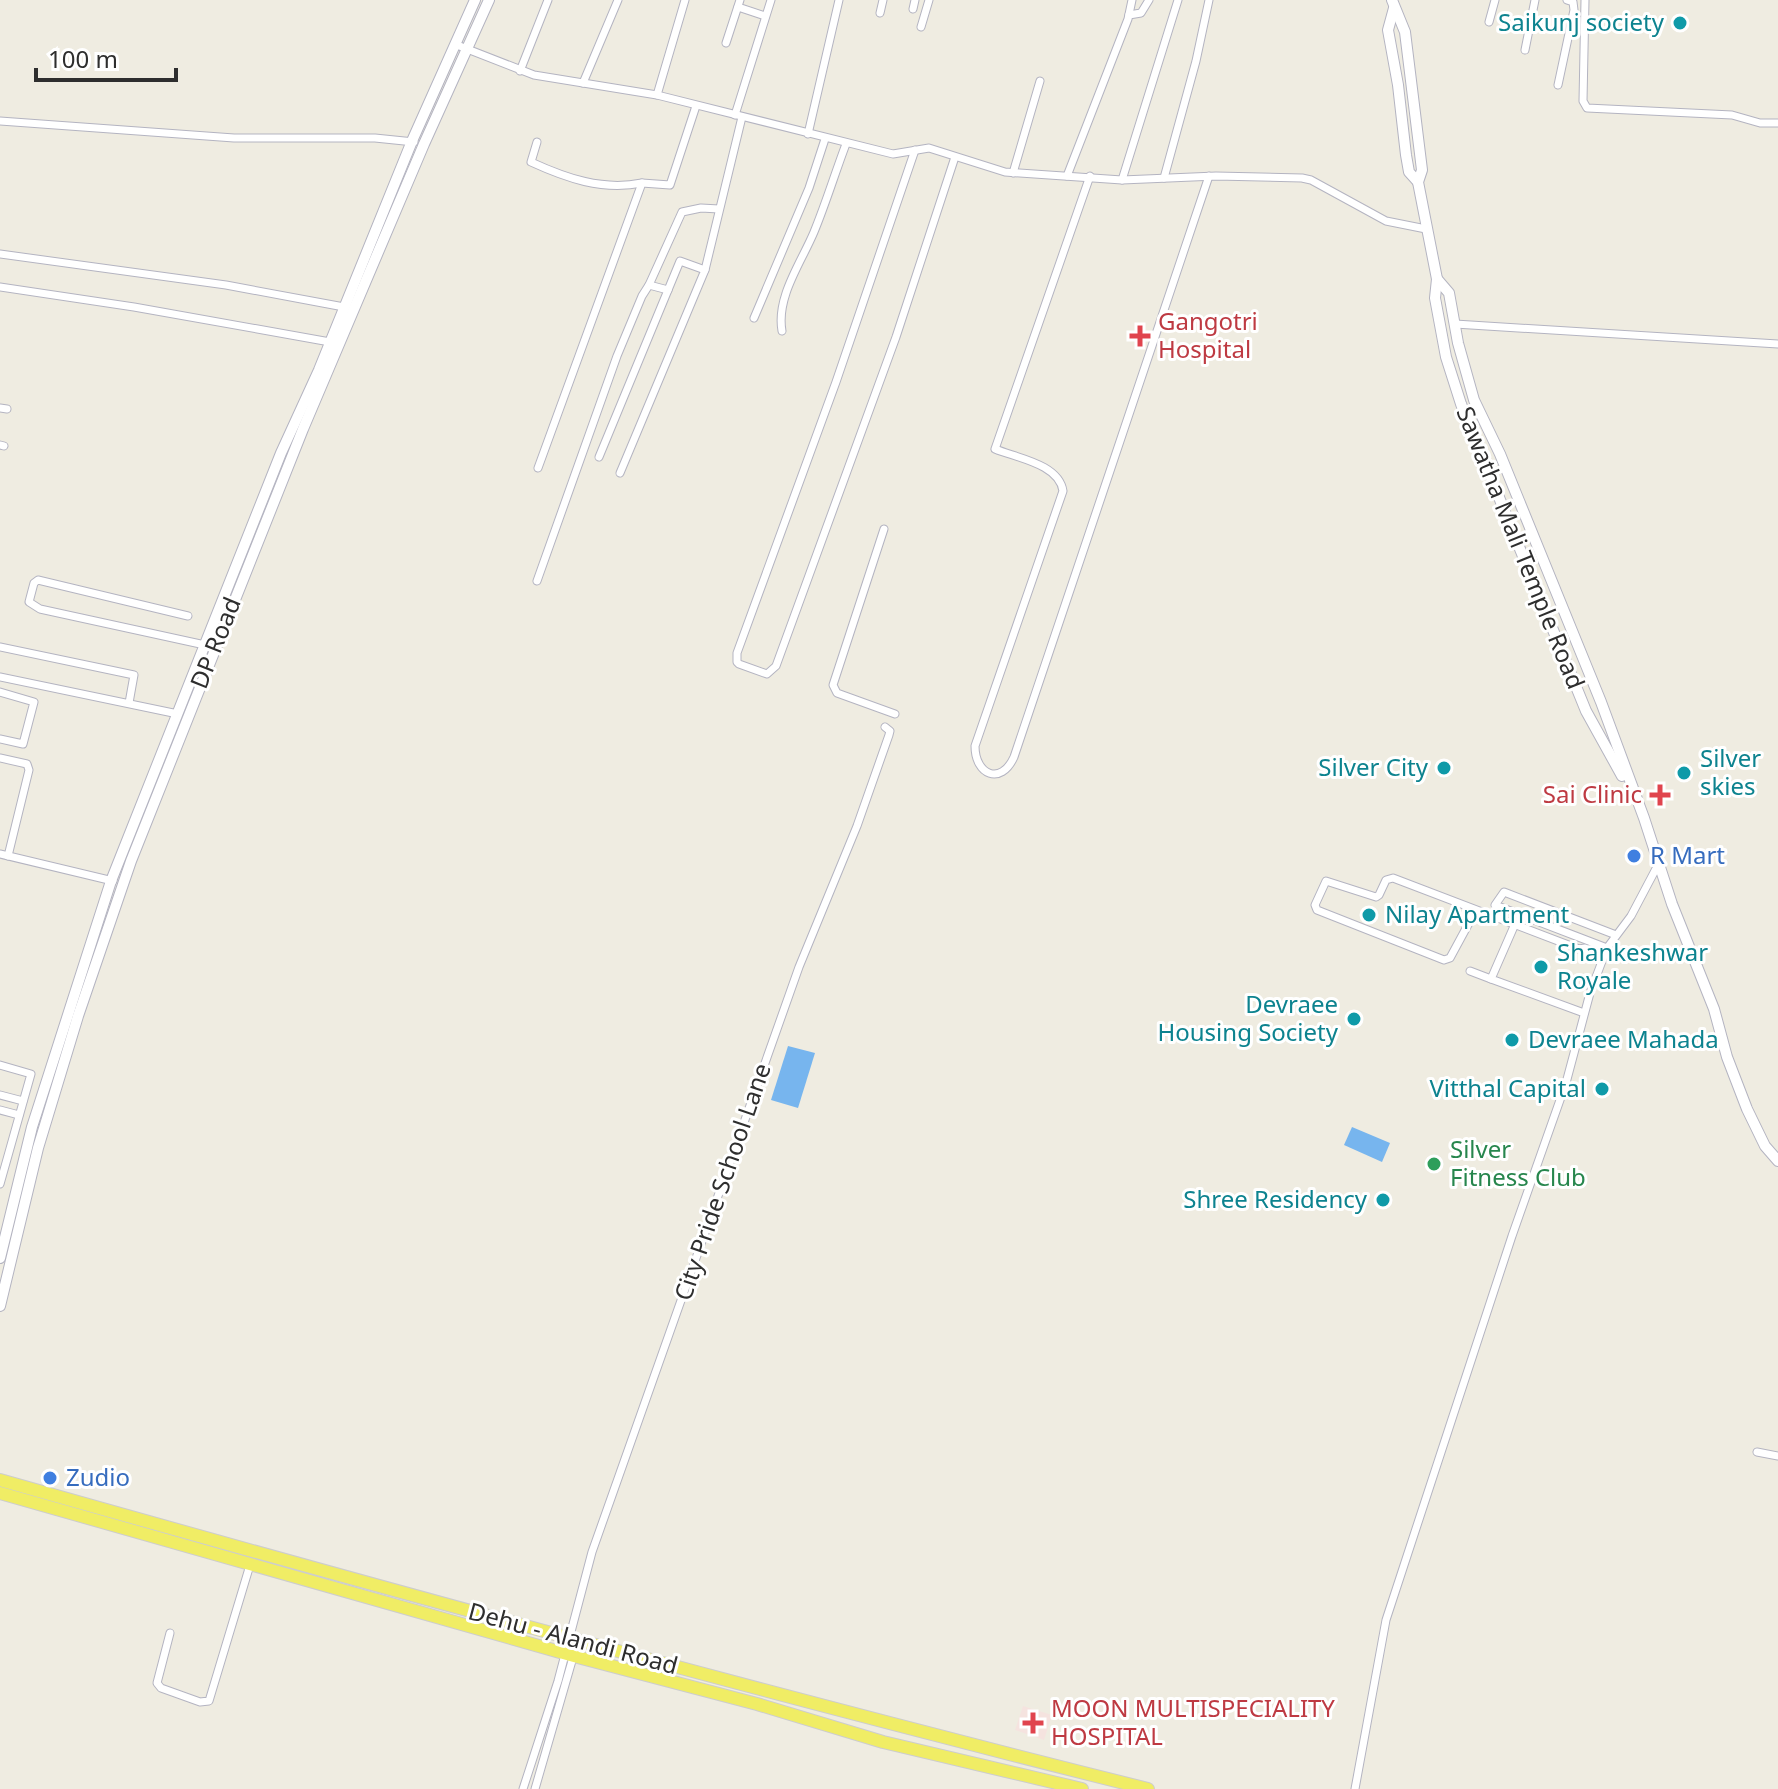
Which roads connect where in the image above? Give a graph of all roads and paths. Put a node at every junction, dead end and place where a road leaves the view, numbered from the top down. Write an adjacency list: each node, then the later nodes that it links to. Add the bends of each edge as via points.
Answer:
1 (475, 0): 26 (street, DP Road)
2 (489, 0): 26 (street, DP Road)
3 (548, 0): 28 (street)
4 (618, 0): 30 (street)
5 (685, 0): 32 (street)
6 (771, 0): 22 (street)
7 (839, 0): 37 (street)
8 (883, 0): 20 (street)
9 (929, 0): 24 (street)
10 (1132, 0): 21 (street)
11 (1149, 0): 21 (street, via 1141,13)
12 (1178, 0): 50 (street)
13 (1209, 0): 49 (street)
14 (1495, 0): 23 (street)
15 (1535, 0): 27 (street)
16 (1567, 0): 31 (street, via 1574,10)
17 (1585, 0): 36 (street, via 1585,105)
18 (739, 3): 22 (street); 25 (street)
19 (1393, 4): 53 (street, Sawatha Mali Temple Road, via 1405,32)
20 (880, 13)
21 (1129, 15): 46 (street)
22 (765, 16): 34 (street)
23 (1489, 22)
24 (921, 27)
25 (726, 43)
26 (462, 48): 28 (street); 39 (street, DP Road); 41 (street, DP Road)
27 (1525, 50)
28 (520, 71): 30 (street)
29 (1040, 81): 45 (street)
30 (583, 83): 32 (street)
31 (1558, 85)
32 (657, 95): 33 (street)
33 (696, 106): 34 (street); 51 (street, via 670,185)
34 (738, 116): 37 (street); 52 (street)
35 (0, 121): 39 (street, via 234,138)
36 (1778, 123)
37 (808, 134): 38 (street)
38 (825, 139): 42 (street); 61 (street)
39 (412, 141): 41 (street); 60 (street, DP Road)
40 (537, 142): 51 (street, via 531,162 566,178 602,185)
41 (424, 144): 78 (street, DP Road)
42 (846, 144): 43 (street, via 893,154); 63 (street, via 783,303)
43 (915, 150): 44 (street, via 942,150); 44 (street, via 737,653 739,664 767,674 776,666 885,367)
44 (955, 157): 45 (street)
45 (1013, 173): 46 (street)
46 (1067, 176): 47 (street)
47 (1090, 176): 48 (street, via 995,449 1051,471 1063,491 975,746 975,759 990,773 1002,773 1014,757); 50 (street)
48 (1209, 176): 49 (street); 53 (street, via 1311,180 1386,221)
49 (1164, 178): 50 (street)
50 (1122, 180)
51 (642, 183): 67 (street)
52 (719, 209): 55 (street); 57 (street, via 682,212)
53 (1426, 229): 56 (street, Sawatha Mali Temple Road)
54 (0, 254): 60 (street)
55 (705, 270): 59 (street, via 680,261); 68 (street)
56 (1437, 279): 62 (street, Sawatha Mali Temple Road, via 1449,293); 82 (street, Sawatha Mali Temple Road, via 1435,298 1446,357 1461,404 1586,711)
57 (649, 285): 59 (street); 70 (street, via 617,356)
58 (0, 287): 64 (street)
59 (668, 290): 66 (street)
60 (344, 307): 64 (street, DP Road)
61 (754, 318)
62 (1455, 324): 65 (street); 82 (street, Sawatha Mali Temple Road, via 1474,400)
63 (782, 331)
64 (330, 342): 72 (street, DP Road)
65 (1778, 344)
66 (599, 457)
67 (538, 468)
68 (620, 473)
69 (884, 529): 77 (street, via 833,685 837,693)
70 (537, 581)
71 (188, 616): 72 (street, via 38,580 29,602 40,609)
72 (205, 645): 78 (street, DP Road)
73 (0, 647): 76 (street, via 134,675)
74 (0, 677): 76 (street)
75 (0, 692): 80 (street, via 34,702 23,744)
76 (129, 703): 78 (street)
77 (895, 714)
78 (182, 716): 85 (street, DP Road); 86 (street, DP Road)
79 (887, 729): 111 (street, City Pride School Lane, via 857,826 799,967 592,1552)
80 (0, 739)
81 (0, 758): 83 (street, via 27,764 29,770)
82 (1639, 806): 84 (street, Sawatha Mali Temple Road)
83 (4, 855): 85 (street)
84 (1659, 863): 89 (street); 100 (street, Sawatha Mali Temple Road, via 1747,1109)
85 (111, 881): 86 (street); 98 (street, DP Road)
86 (123, 885): 101 (street, DP Road)
87 (1476, 910): 87 (street, via 1389,878 1376,897 1326,881 1315,905 1444,960); 88 (street)
88 (1515, 924): 90 (street); 92 (street)
89 (1616, 935): 90 (street); 90 (street, via 1504,892 1495,905)
90 (1604, 955): 93 (street)
91 (1470, 971): 92 (street)
92 (1491, 979): 93 (street)
93 (1584, 1013): 117 (street, via 1566,1083 1386,1620)
94 (0, 1065): 96 (street, via 31,1074)
95 (0, 1095): 96 (street)
96 (22, 1103): 98 (street); 99 (street)
97 (0, 1110): 99 (street)
98 (38, 1110): 101 (street, DP Road)
99 (19, 1115): 102 (street)
100 (1778, 1161)
101 (27, 1175): 103 (street, DP Road); 104 (street, DP Road)
102 (0, 1184)
103 (0, 1258)
104 (0, 1306)
105 (1757, 1452): 106 (street)
106 (1778, 1456)
107 (0, 1480): 111 (main road, Dehu - Alandi Road)
108 (0, 1493): 109 (main road, Dehu - Alandi Road)
109 (250, 1565): 110 (street, via 209,1701 157,1683); 112 (main road, Dehu - Alandi Road)
110 (170, 1633)
111 (573, 1639): 112 (street, City Pride School Lane); 116 (main road, Dehu - Alandi Road)
112 (569, 1655): 113 (street); 114 (street); 115 (main road, Dehu - Alandi Road, via 883,1742)
113 (523, 1789)
114 (535, 1789)
115 (1082, 1789)
116 (1148, 1789)
117 (1355, 1789)

